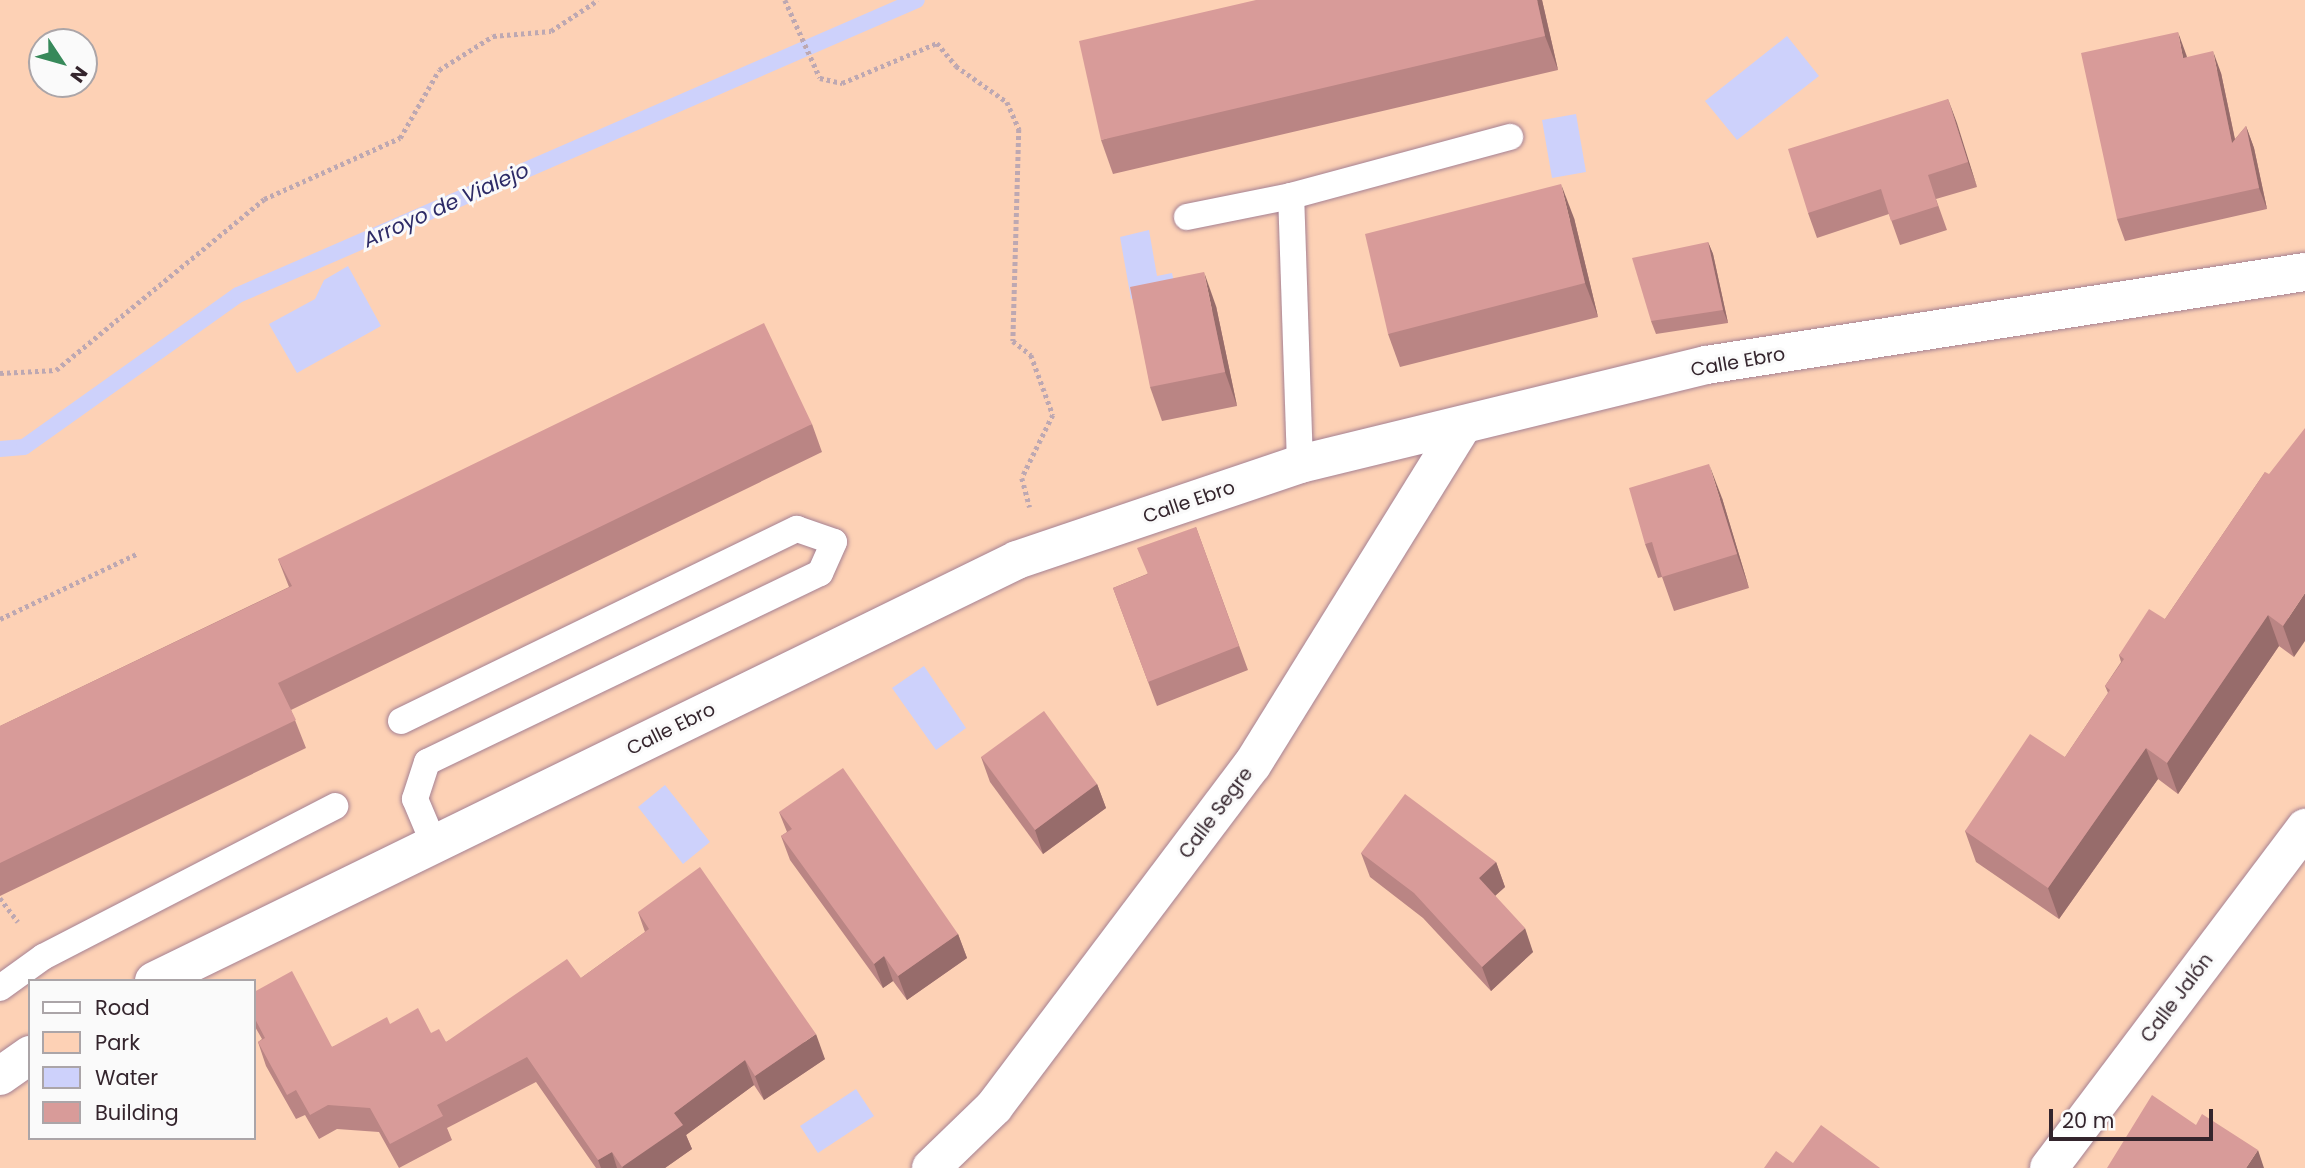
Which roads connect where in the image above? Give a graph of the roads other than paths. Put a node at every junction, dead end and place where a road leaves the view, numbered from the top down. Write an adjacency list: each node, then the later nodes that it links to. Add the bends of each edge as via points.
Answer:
1 (1510, 137): 2 (lane)
2 (1291, 196): 3 (lane); 6 (lane)
3 (1187, 217)
4 (2305, 272): 5 (street, Calle Ebro, via 1706,365)
5 (1461, 428): 6 (street, Calle Ebro); 15 (street, Calle Segre, via 1252,765 994,1107)
6 (1300, 464): 10 (street, Calle Ebro, via 1043,551)
7 (401, 721): 10 (lane, via 797,529 834,542 820,573 427,762 415,799)
8 (335, 806): 12 (lane, via 43,957)
9 (2305, 828): 16 (street, Calle Jalón)
10 (434, 844): 11 (street, Calle Ebro)
11 (159, 979)
12 (0, 988)
13 (28, 1056): 14 (street)
14 (0, 1076)
15 (931, 1168)
16 (2049, 1168)

